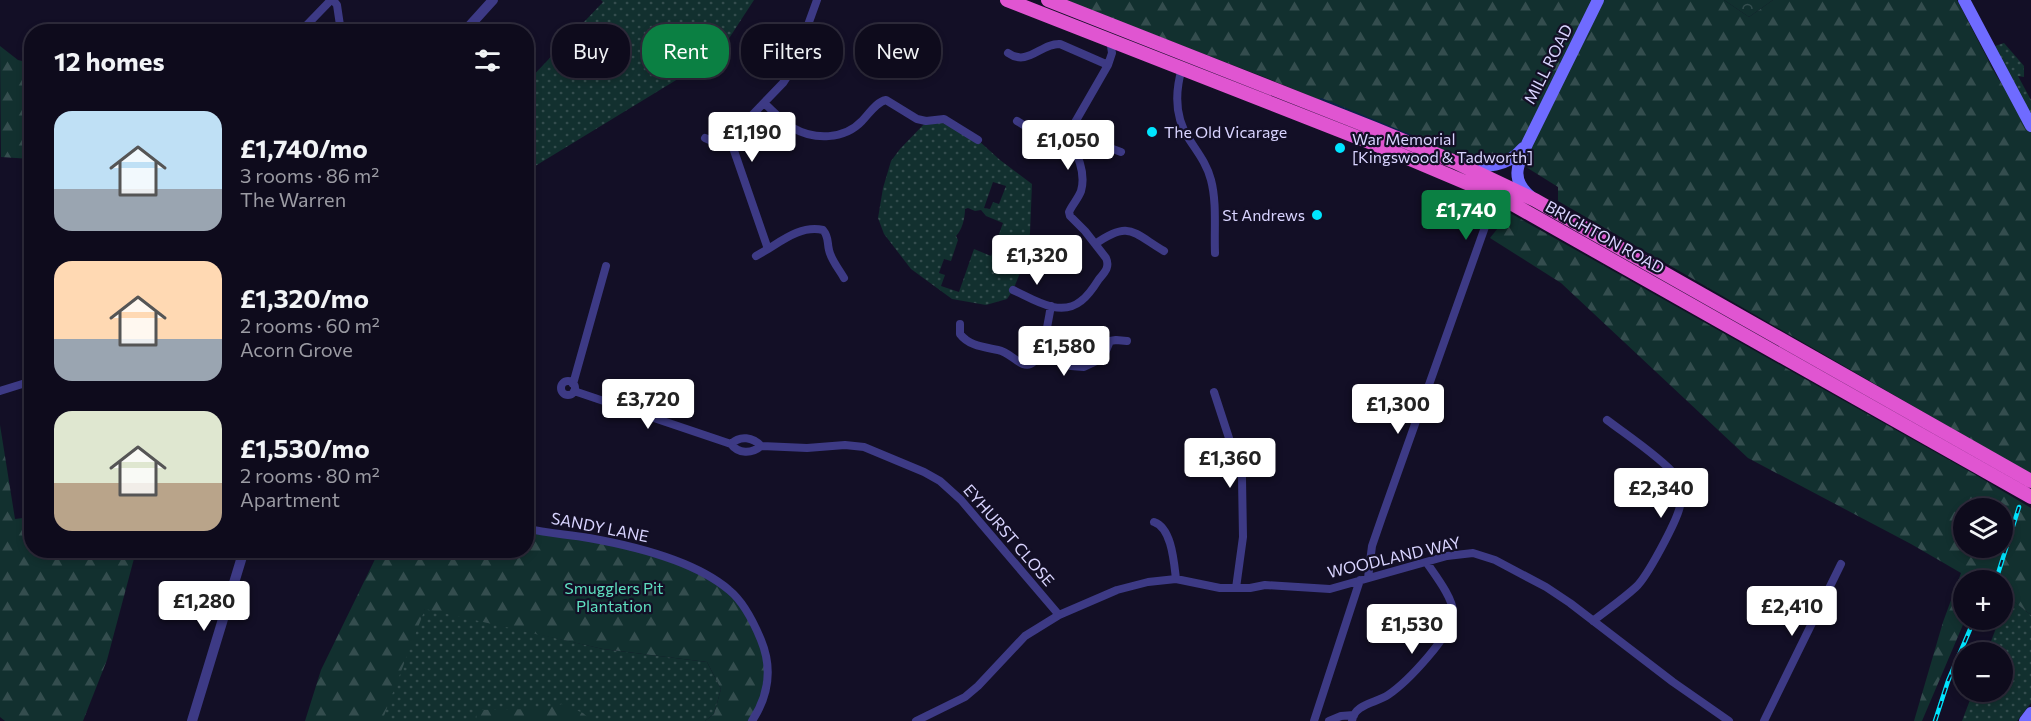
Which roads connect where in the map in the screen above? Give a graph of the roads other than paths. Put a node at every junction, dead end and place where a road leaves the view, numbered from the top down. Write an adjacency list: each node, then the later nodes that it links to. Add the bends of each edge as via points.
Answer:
1 (332, 0): 8 (street); 9 (street, via 337,5)
2 (493, 0): 10 (street)
3 (817, 0): 15 (street, via 792,69)
4 (1007, 0): 11 (highway, BRIGHTON ROAD)
5 (1048, 0): 24 (highway, BRIGHTON ROAD)
6 (1598, 0): 22 (main road, MILL ROAD)
7 (1969, 2): 17 (main road)
8 (308, 24)
9 (340, 24)
10 (471, 24)
11 (1110, 39): 13 (street); 14 (highway, BRIGHTON ROAD)
12 (1008, 52): 13 (street, via 1024,58 1060,44)
13 (1108, 65): 18 (street)
14 (1182, 68): 25 (highway, BRIGHTON ROAD); 30 (street, via 1177,86 1179,113 1212,180)
15 (764, 103): 20 (street, via 793,128 816,136 834,136 850,131 886,100 917,119 944,119); 21 (street)
16 (1017, 122): 18 (street, via 1033,131)
17 (2031, 126)
18 (1068, 134): 23 (street); 27 (street, via 1080,163 1082,183 1069,212)
19 (705, 138): 21 (street)
20 (978, 140)
21 (731, 142): 28 (street)
22 (1527, 142): 24 (main road, MILL ROAD, via 1514,158 1504,163 1484,166); 26 (main road, MILL ROAD, via 1518,165 1518,180)
23 (1121, 152)
24 (1455, 162): 26 (highway, BRIGHTON ROAD)
25 (1500, 197): 46 (highway, BRIGHTON ROAD); 53 (street, via 1485,227 1372,546)
26 (1532, 198): 45 (highway, BRIGHTON ROAD)
27 (1095, 244): 29 (street, via 1112,232 1125,230); 35 (street, via 1108,261 1105,272 1080,302 1064,308)
28 (768, 249): 31 (street); 33 (street, via 795,233 823,230)
29 (1164, 251)
30 (1215, 253)
31 (756, 256)
32 (606, 266): 43 (street, EYHURST CLOSE, via 574,387)
33 (844, 278)
34 (1013, 290): 35 (street)
35 (1051, 306): 38 (street)
36 (960, 324): 38 (street, via 960,334 968,342 1003,351 1024,364 1030,364)
37 (1127, 342): 38 (street, via 1110,341 1103,358 1084,367 1071,366)
38 (1041, 352)
39 (24, 384): 40 (street)
40 (0, 391)
41 (1214, 392): 54 (street, via 1242,478 1243,537)
42 (1607, 420): 56 (street, via 1675,476 1681,504 1645,577)
43 (731, 444): 44 (street, EYHURST CLOSE, via 742,438); 44 (street, EYHURST CLOSE, via 742,452)
44 (761, 446): 55 (street, EYHURST CLOSE, via 854,445 940,481)
45 (2031, 480)
46 (2031, 497)
47 (1154, 522): 52 (street, via 1167,535)
48 (534, 529): 60 (street, SANDY LANE, via 643,549 705,573 729,590 755,626 766,653 767,692)
49 (242, 558): 59 (street)
50 (1427, 563): 53 (street, WOODLAND WAY); 56 (street, WOODLAND WAY, via 1459,554 1485,556 1546,587); 58 (street, via 1451,601 1453,618 1446,634 1429,657 1389,695 1366,705)
51 (1841, 564): 65 (street)
52 (1176, 579): 54 (street, WOODLAND WAY, via 1213,588); 55 (street, WOODLAND WAY, via 1117,590)
53 (1364, 579): 54 (street, WOODLAND WAY, via 1330,589 1265,585); 62 (street)
54 (1236, 588)
55 (1059, 615): 61 (street, WOODLAND WAY, via 1025,636 965,697)
56 (1593, 621): 64 (street, WOODLAND WAY)
57 (2031, 713): 66 (main road)
58 (1353, 718): 63 (street, via 1341,716)
59 (192, 721)
60 (752, 721)
61 (916, 721)
62 (1314, 721)
63 (1329, 721)
64 (1729, 721)
65 (1764, 721)
66 (2025, 721)

